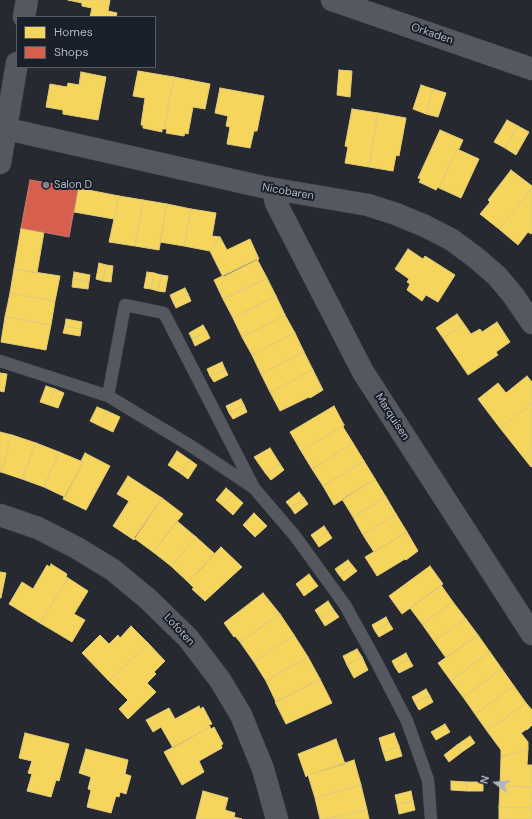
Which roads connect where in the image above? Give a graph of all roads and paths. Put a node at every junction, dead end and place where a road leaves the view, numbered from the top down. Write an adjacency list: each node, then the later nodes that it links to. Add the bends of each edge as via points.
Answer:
1 (27, 0): 3 (street)
2 (332, 0): 5 (street, Orkaden)
3 (24, 16)
4 (16, 68): 6 (street)
5 (532, 69)
6 (7, 129): 7 (street); 8 (street, Nicobaren)
7 (0, 163)
8 (273, 189): 9 (street, Nicobaren, via 368,205 432,229 452,240 497,276); 14 (street, Marquisen, via 276,203 362,372)
9 (532, 323)
10 (0, 361): 11 (lane)
11 (108, 396): 12 (lane); 12 (lane, via 125,305 164,313)
12 (254, 488): 16 (lane, via 295,536 345,605 376,661 407,721 428,780)
13 (0, 515): 15 (street, Lofoten, via 38,528 113,570 148,599 188,638 220,680 241,715 263,769)
14 (532, 634)
15 (277, 819)
16 (431, 819)

